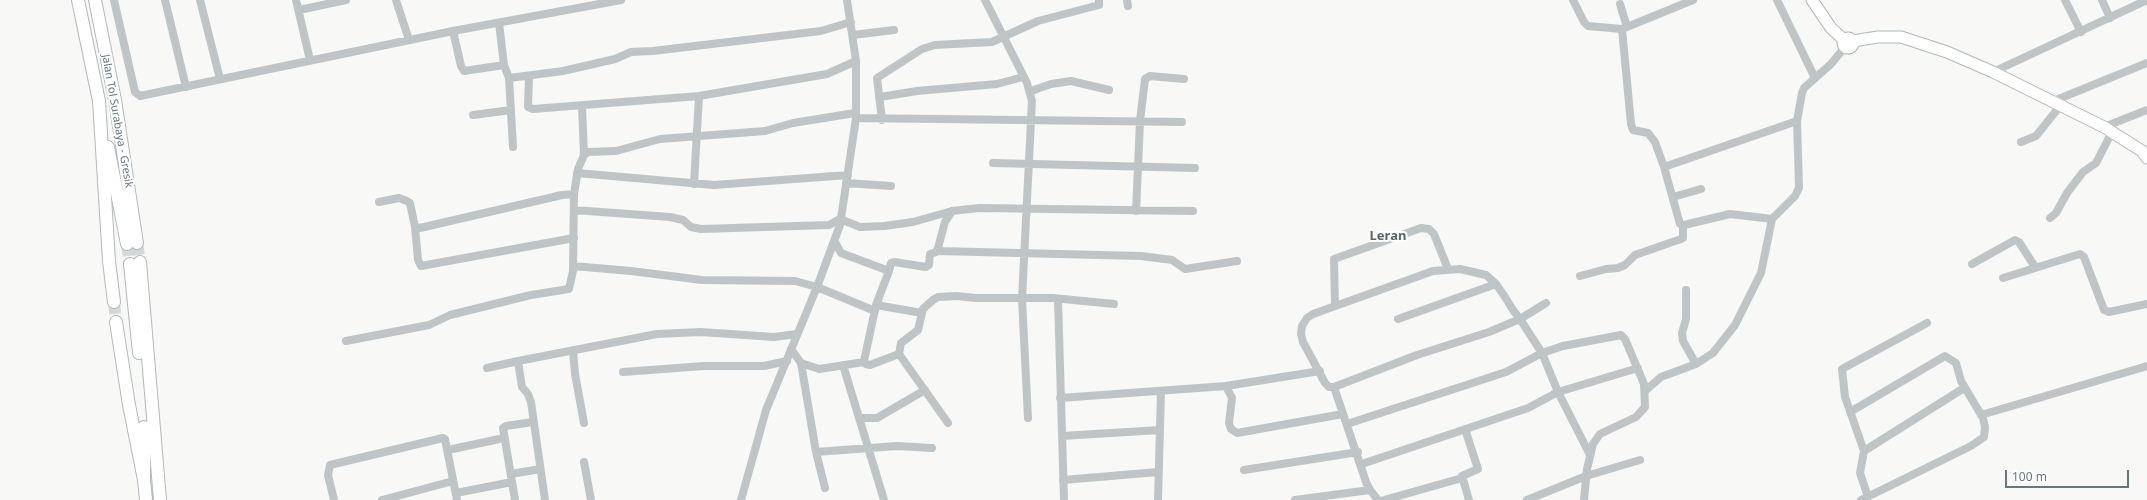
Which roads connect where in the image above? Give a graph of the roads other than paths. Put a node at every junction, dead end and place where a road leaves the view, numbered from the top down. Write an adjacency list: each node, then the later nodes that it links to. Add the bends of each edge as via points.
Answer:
1 (78, 0): 49 (highway, Jalan Tol Surabaya - Gresik)
2 (95, 0): 49 (highway, Jalan Tol Surabaya - Gresik, via 115,100 132,243)
3 (114, 0): 44 (street, via 137,95)
4 (165, 0): 44 (street)
5 (200, 0): 42 (street)
6 (296, 0): 21 (street)
7 (346, 0): 21 (street)
8 (396, 0): 31 (street)
9 (621, 0): 24 (street)
10 (847, 0): 23 (street)
11 (985, 0): 30 (street)
12 (1099, 0): 30 (street, via 1099,5 1038,21)
13 (1573, 0): 25 (street, via 1588,26)
14 (1693, 0): 25 (street)
15 (1777, 0): 41 (street)
16 (1812, 0): 32 (main road, via 1831,28)
17 (2065, 0): 28 (street)
18 (2102, 0): 22 (street)
19 (2147, 1): 22 (street)
20 (1620, 4): 25 (street)
21 (299, 10): 33 (street)
22 (2110, 18): 28 (street)
23 (851, 22): 29 (street); 38 (street, via 822,31 631,52 615,59)
24 (499, 23): 27 (street); 36 (street)
25 (1624, 28): 70 (street, via 1632,128 1650,135)
26 (894, 30): 29 (street)
27 (453, 32): 31 (street); 36 (street, via 464,71)
28 (2081, 32): 37 (street)
29 (853, 34): 34 (street)
30 (1004, 37): 39 (street); 48 (street, via 990,42 935,45 922,49 878,77)
31 (409, 40): 33 (street)
32 (1847, 43): 37 (main road, via 1878,37 1901,37); 41 (street)
33 (310, 60): 42 (street)
34 (856, 61): 47 (street, via 827,74); 55 (street)
35 (2147, 63): 50 (street)
36 (504, 64): 40 (street)
37 (1993, 72): 50 (main road)
38 (529, 76): 40 (street); 51 (street, via 530,109)
39 (1023, 77): 46 (street); 48 (street, via 997,84)
40 (509, 78): 52 (street)
41 (1815, 78): 59 (street, via 1802,93)
42 (220, 79): 44 (street)
43 (1184, 79): 58 (street, via 1146,77)
44 (186, 87)
45 (1109, 90): 46 (street, via 1071,81 1051,84)
46 (1031, 92): 57 (street)
47 (699, 96): 51 (street); 62 (street)
48 (880, 97): 56 (street)
49 (100, 101): 107 (highway, Jalan Tol Surabaya - Gresik, via 109,261)
50 (2055, 104): 61 (main road); 63 (street, via 2036,136)
51 (582, 106): 65 (street)
52 (511, 110): 54 (street); 64 (street)
53 (2147, 110): 61 (street)
54 (473, 115)
55 (855, 116): 56 (street); 62 (street, via 793,123 765,131); 73 (street)
56 (882, 120): 57 (street)
57 (1031, 120): 58 (street); 68 (street)
58 (1140, 121): 60 (street); 69 (street)
59 (1797, 121): 70 (street); 87 (street, via 1799,188 1795,196)
60 (1182, 122)
61 (2108, 130): 66 (main road, via 2142,151); 85 (street, via 2096,163 2083,172)
62 (697, 137): 65 (street, via 652,140 620,150 595,150); 74 (street)
63 (2021, 142)
64 (513, 147)
65 (584, 155): 72 (street)
66 (2147, 158)
67 (993, 163): 68 (street)
68 (1029, 164): 69 (street); 80 (street)
69 (1138, 167): 71 (street); 83 (street)
70 (1664, 167): 78 (street)
71 (1195, 168)
72 (577, 173): 74 (street); 77 (street)
73 (847, 179): 74 (street); 75 (street); 86 (street)
74 (694, 184)
75 (890, 186)
76 (1701, 189): 78 (street)
77 (574, 194): 81 (street); 89 (street)
78 (1673, 197): 88 (street, via 1678,221)
79 (379, 202): 89 (street, via 399,198 410,203)
80 (1026, 209): 82 (street, via 979,208); 83 (street); 93 (street)
81 (574, 210): 86 (street, via 670,217 701,229 829,225); 90 (street)
82 (952, 211): 86 (street, via 913,222 884,226 860,227); 92 (street, via 945,222)
83 (1136, 211): 84 (street)
84 (1193, 211)
85 (2050, 218)
86 (840, 219): 91 (street)
87 (1772, 219): 88 (street, via 1730,214); 128 (street, via 1765,259 1757,284 1722,343 1714,353)
88 (1683, 225): 100 (street, via 1681,239 1638,254 1618,268)
89 (415, 227): 90 (street, via 418,260 421,266)
90 (574, 238): 96 (street)
91 (835, 242): 99 (street, via 841,253); 103 (street)
92 (937, 251): 93 (street); 99 (street, via 930,254 928,266 894,262 891,263)
93 (1023, 253): 94 (street, via 1147,257 1172,260 1185,269); 105 (street)
94 (1237, 261)
95 (1972, 264): 97 (street, via 2015,240)
96 (573, 266): 103 (street, via 702,280 795,281); 119 (street, via 572,284 569,289 542,293 450,316 429,325)
97 (2035, 267): 101 (street); 110 (street, via 2080,254 2084,257 2104,310 2109,312)
98 (1448, 269): 102 (street, via 1482,273); 111 (street, via 1433,271); 111 (street, via 1434,234 1429,229 1421,228 1334,259)
99 (889, 271): 112 (street)
100 (1580, 276)
101 (2003, 278)
102 (1496, 284): 114 (street); 115 (street)
103 (817, 287): 112 (street); 118 (street)
104 (1686, 290): 128 (street, via 1683,341)
105 (1022, 299): 106 (street); 113 (street, via 938,297 925,306); 147 (street)
106 (1058, 300): 109 (street); 142 (street)
107 (114, 302)
108 (1546, 303): 115 (street)
109 (1114, 304)
110 (2147, 304)
111 (1335, 306): 133 (street, via 1313,314 1302,326 1303,342)
112 (876, 308): 113 (street); 126 (street)
113 (922, 313): 123 (street, via 918,330 901,342)
114 (1398, 319)
115 (1520, 319): 122 (street); 136 (street, via 1489,332 1410,357)
116 (116, 322): 172 (highway)
117 (1927, 323): 143 (street, via 1842,369 1845,397)
118 (797, 334): 120 (street); 121 (street, via 657,334)
119 (346, 341)
120 (791, 349): 125 (street); 127 (street)
121 (573, 350): 124 (street); 149 (street)
122 (1542, 353): 132 (street, via 1564,346 1621,336); 141 (street); 151 (street, via 1506,372)
123 (900, 354): 126 (street, via 870,365); 138 (street)
124 (518, 360): 131 (street); 148 (street, via 522,387 531,402)
125 (786, 361): 134 (street, via 764,366 704,366); 186 (street, via 766,410)
126 (864, 362): 129 (street)
127 (801, 363): 129 (street, via 824,369); 160 (street)
128 (1696, 364): 140 (street, via 1661,378)
129 (843, 365): 146 (street)
130 (2147, 366): 145 (street)
131 (487, 368)
132 (1638, 368): 140 (street); 141 (street)
133 (1320, 371): 135 (street); 136 (street, via 1327,385)
134 (623, 372)
135 (1226, 386): 139 (street); 144 (street, via 1232,398 1229,424 1236,433)
136 (1334, 387): 144 (street)
137 (1964, 388): 143 (street, via 1956,363 1945,356); 145 (street); 159 (street)
138 (924, 390): 146 (street, via 877,418); 150 (street)
139 (1161, 391): 142 (street); 153 (street)
140 (1645, 391): 162 (street, via 1645,407 1641,413 1600,434)
141 (1558, 392): 152 (street, via 1528,408); 162 (street)
142 (1060, 398): 154 (street)
143 (1850, 412): 159 (street)
144 (1343, 414): 151 (street)
145 (1981, 415): 178 (street, via 1985,434 1980,441)
146 (860, 418): 156 (street)
147 (1028, 418)
148 (534, 422): 155 (street, via 504,426); 166 (street)
149 (584, 423)
150 (948, 423)
151 (1347, 424): 161 (street)
152 (1465, 429): 165 (street); 171 (street, via 1478,469)
153 (1160, 430): 154 (street); 168 (street)
154 (1062, 436): 173 (street)
155 (504, 438): 158 (street); 170 (street)
156 (869, 448): 157 (street); 160 (street); 187 (street)
157 (932, 448)
158 (448, 450): 174 (street); 181 (street, via 445,439 439,439 330,465 328,475)
159 (1864, 451): 178 (street, via 1860,473)
160 (816, 452): 175 (street)
161 (1358, 452): 165 (street); 167 (street)
162 (1590, 454): 169 (street)
163 (1640, 460): 169 (street)
164 (584, 462): 185 (street)
165 (1362, 464): 176 (street)
166 (540, 469): 170 (street); 184 (street)
167 (1244, 470)
168 (1158, 472): 173 (street); 189 (street)
169 (1586, 476): 194 (street); 195 (street)
170 (511, 478): 177 (street); 183 (street)
171 (1462, 478): 192 (street); 193 (street)
172 (144, 480): 179 (highway); 180 (highway, via 145,434 136,319 135,263)
173 (1063, 480): 188 (street)
174 (453, 481): 177 (street); 182 (street)
175 (824, 488)
176 (1370, 490): 190 (street); 191 (street)
177 (456, 496)
178 (1864, 498)
179 (146, 500)
180 (160, 500)
181 (334, 500)
182 (382, 500)
183 (515, 500)
184 (545, 500)
185 (591, 500)
186 (741, 500)
187 (884, 500)
188 (1064, 500)
189 (1158, 500)
190 (1295, 500)
191 (1378, 500)
192 (1384, 500)
193 (1470, 500)
194 (1527, 500)
195 (1584, 500)

